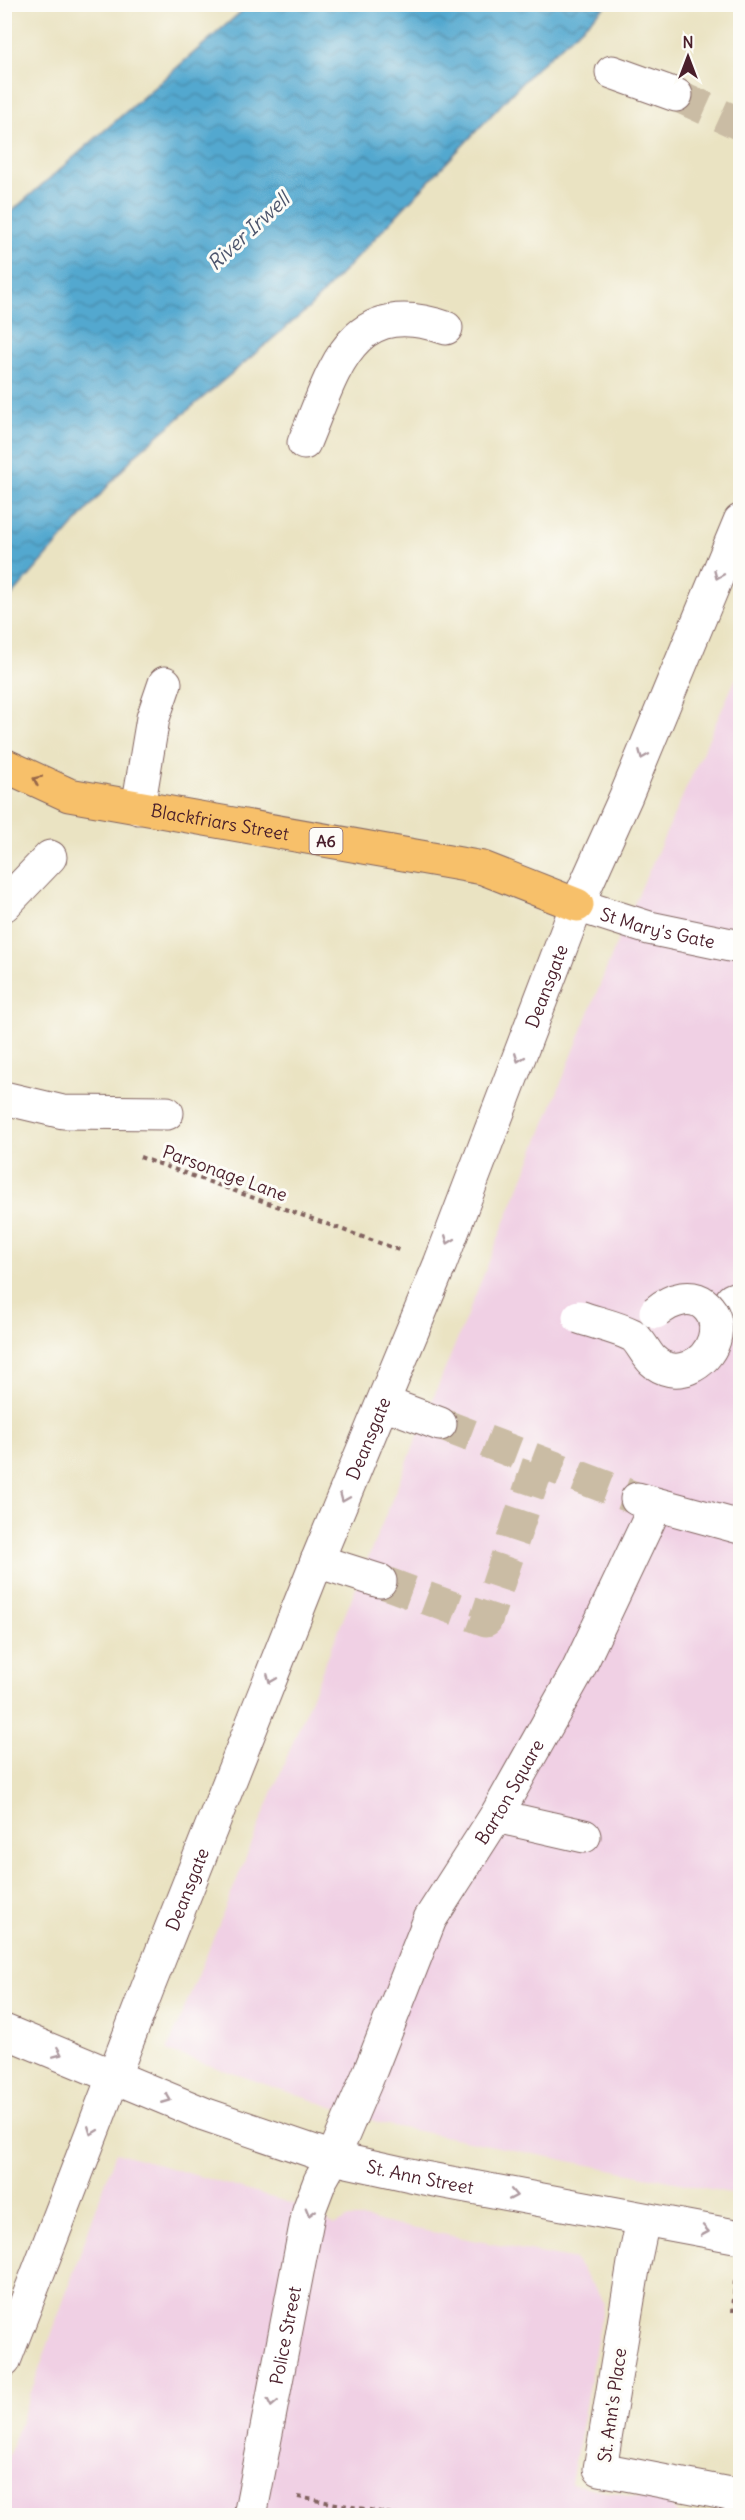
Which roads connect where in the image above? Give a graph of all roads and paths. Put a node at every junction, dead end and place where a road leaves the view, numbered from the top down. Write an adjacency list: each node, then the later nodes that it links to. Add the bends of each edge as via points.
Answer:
1 (612, 72): 2 (street)
2 (676, 95)
3 (446, 328): 4 (street, via 404,318 362,333 347,346 334,370)
4 (304, 443)
5 (741, 521): 11 (street, Deansgate, one-way to 11)
6 (165, 683): 8 (street, via 153,718)
7 (4, 765): 8 (main road, Blackfriars Street / A6, one-way to 7, via 69,795)
8 (138, 808): 11 (main road, Blackfriars Street / A6, via 483,868)
9 (50, 856): 10 (street)
10 (4, 905)
11 (577, 905): 12 (street, St Mary's Gate, via 649,928); 16 (street, Deansgate, one-way to 16)
12 (741, 947)
13 (4, 1098): 14 (street, via 63,1112)
14 (167, 1113)
15 (133, 1155): 16 (path, Parsonage Lane)
16 (440, 1264): 19 (street, Deansgate)
17 (656, 1312): 18 (street, bridge, via 665,1304 684,1298 706,1305 712,1313 716,1334 707,1356 690,1368 660,1366 634,1336)
18 (579, 1317)
19 (384, 1403): 20 (street); 22 (street, Deansgate, one-way to 22)
20 (440, 1424)
21 (741, 1527): 24 (street, Barton Square, via 645,1502 578,1670)
22 (317, 1562): 23 (street); 27 (street, Deansgate, one-way to 27)
23 (380, 1581)
24 (496, 1816): 25 (street); 28 (street, Barton Square, via 430,1919)
25 (584, 1836)
26 (4, 2031): 27 (street, St. Ann Street, one-way to 27)
27 (113, 2077): 28 (street, St. Ann Street, one-way to 28, via 204,2114); 31 (street, Deansgate, one-way to 31)
28 (333, 2158): 29 (street, St. Ann Street, one-way to 29); 33 (street, Police Street, one-way to 33, via 309,2210)
29 (643, 2220): 30 (street, St. Ann Street, one-way to 30); 32 (street, St. Ann's Place, via 600,2469)
30 (741, 2237)
31 (4, 2361)
32 (732, 2494)
33 (253, 2503): 34 (path)
34 (403, 2516)

